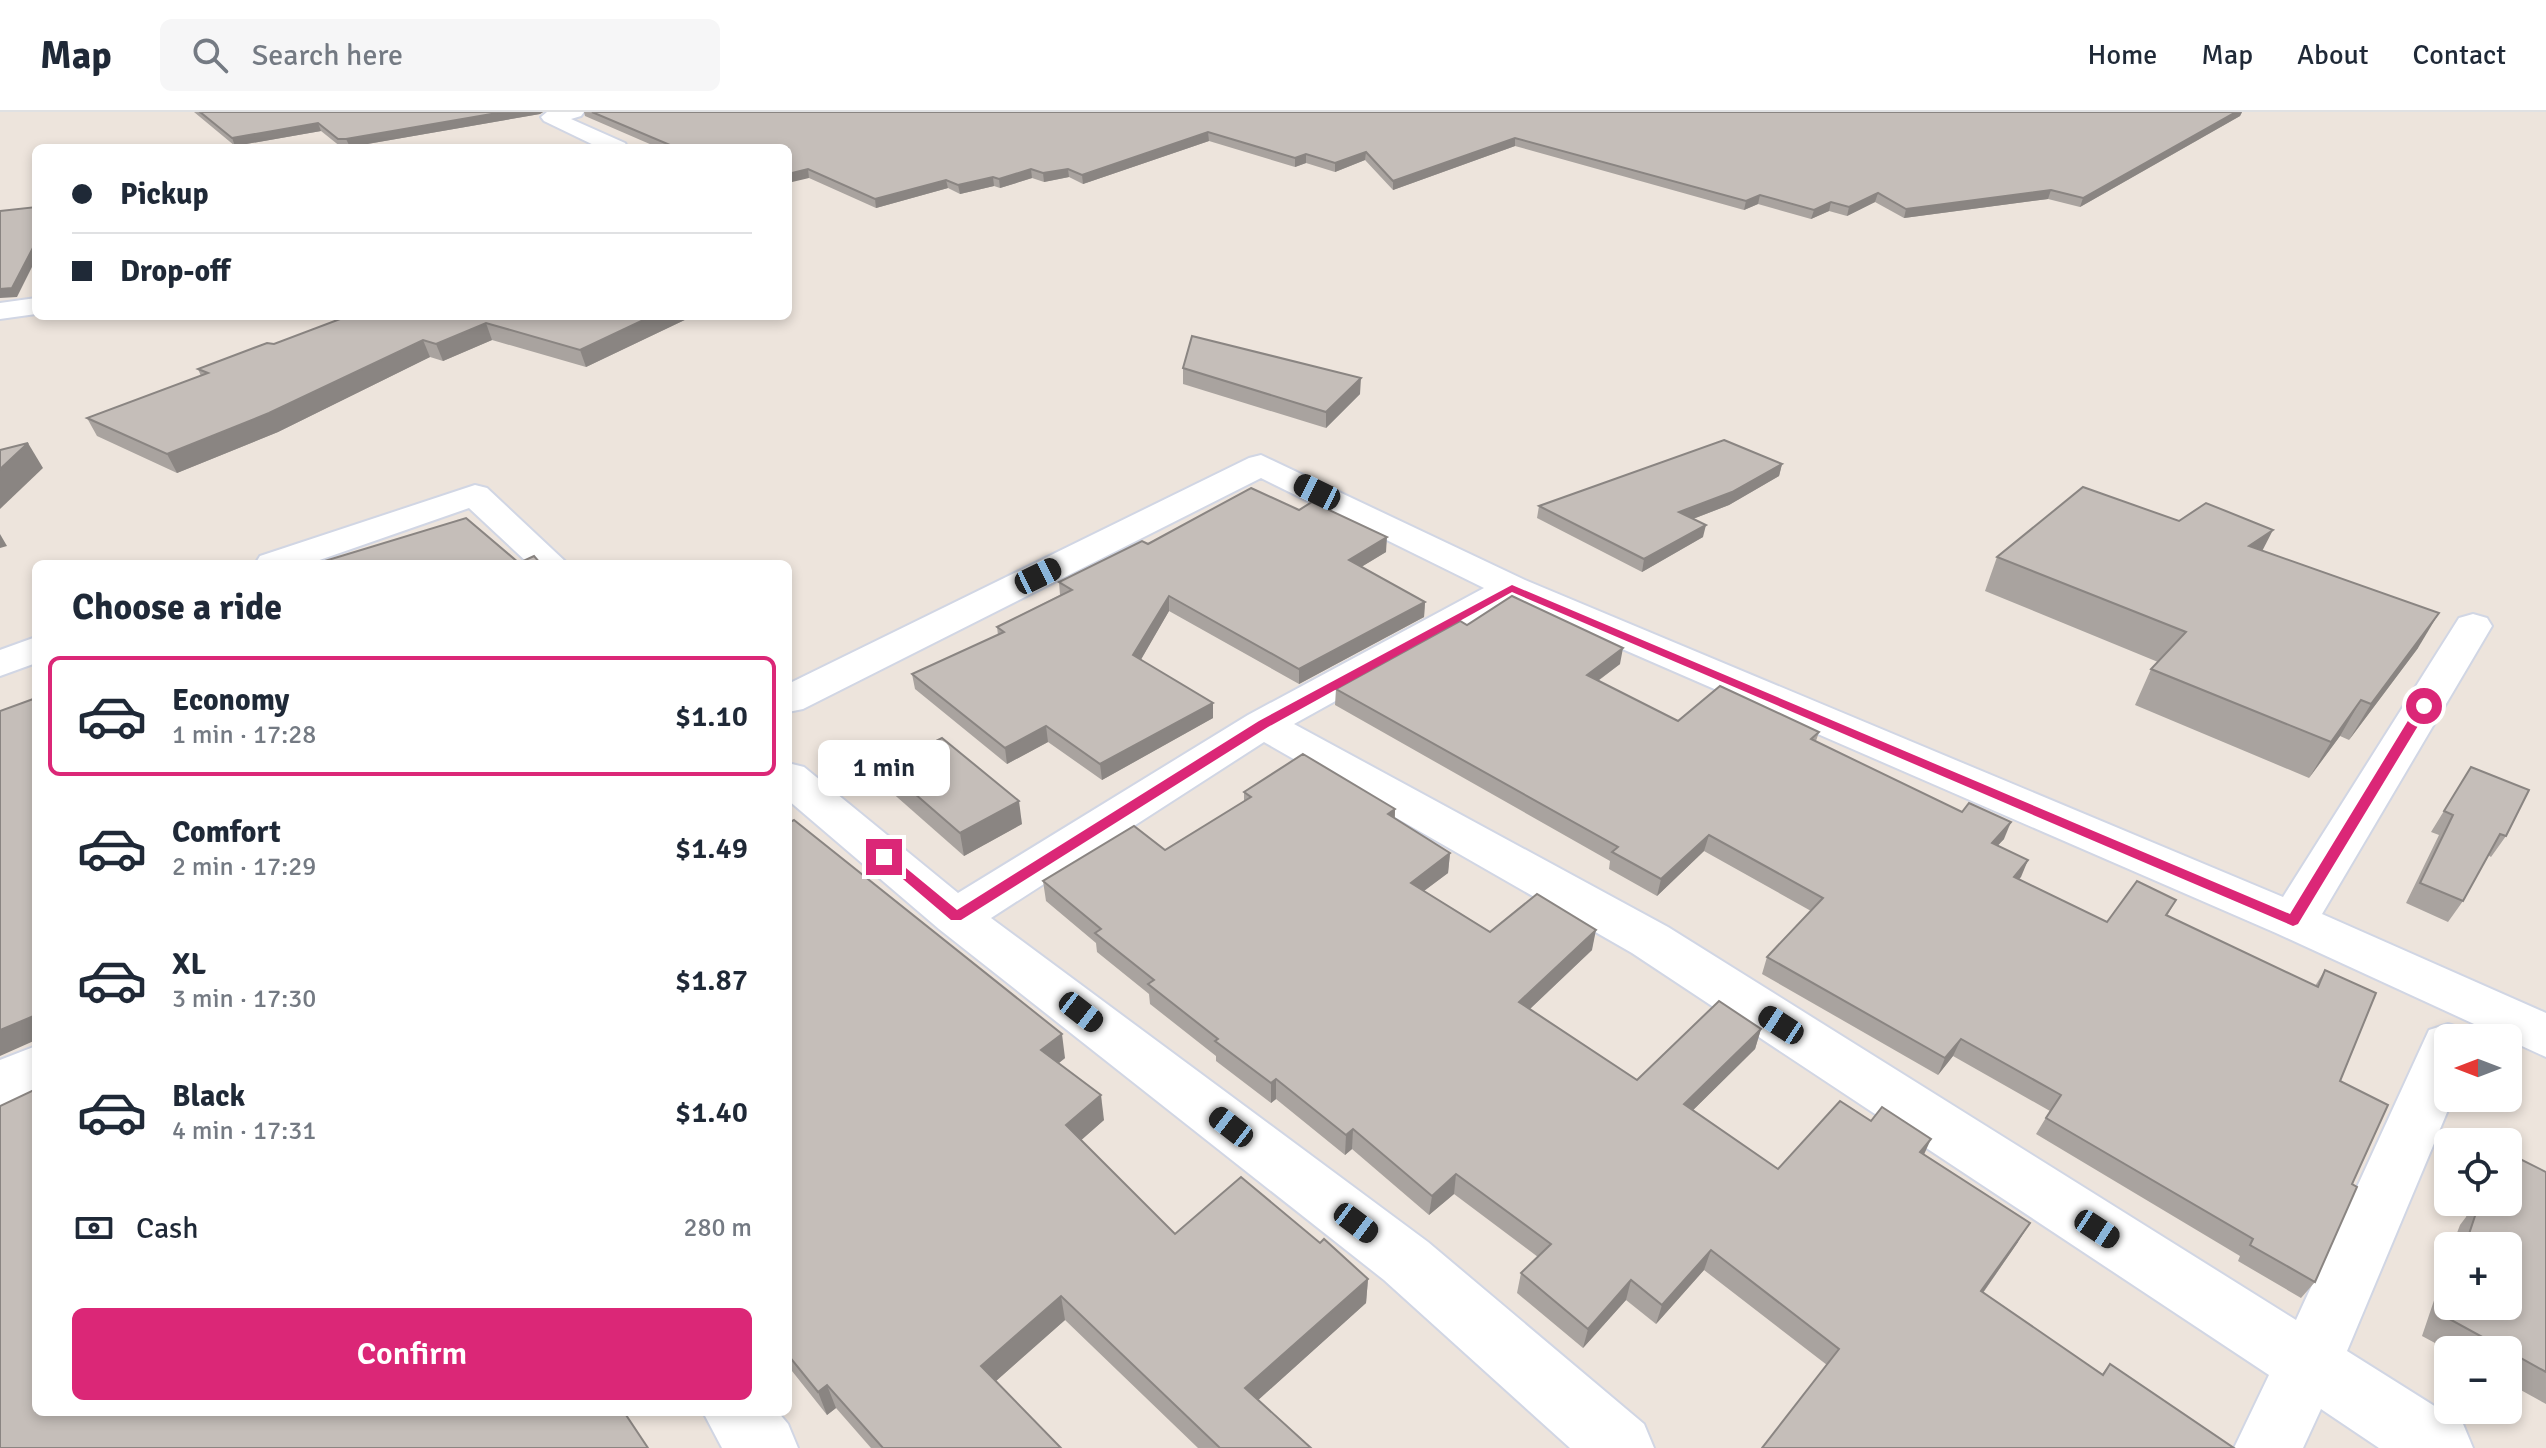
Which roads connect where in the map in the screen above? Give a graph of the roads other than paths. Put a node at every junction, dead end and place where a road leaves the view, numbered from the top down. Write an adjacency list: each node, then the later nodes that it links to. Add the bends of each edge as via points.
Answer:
1 (574, 112): 2 (street, via 551,117)
2 (608, 144)
3 (32, 307): 4 (street)
4 (0, 311)
5 (285, 560): 6 (street, via 475,495)
6 (546, 560)
7 (1512, 588): 11 (street, via 1261,465); 12 (street); 15 (street)
8 (2473, 626): 15 (street)
9 (32, 651): 10 (street)
10 (0, 664)
11 (792, 698)
12 (1263, 724): 14 (street); 22 (street, via 1650,940)
13 (792, 780): 14 (street)
14 (956, 917): 25 (street, via 1406,1261)
15 (2293, 921): 16 (street)
16 (2450, 1024)
17 (2522, 1034): 18 (street)
18 (2546, 1036)
19 (32, 1069): 21 (street)
20 (2434, 1078): 22 (street)
21 (0, 1085)
22 (2308, 1366): 26 (street); 27 (street)
23 (739, 1416): 24 (street)
24 (764, 1448)
25 (1620, 1448)
26 (2268, 1448)
27 (2439, 1448)

